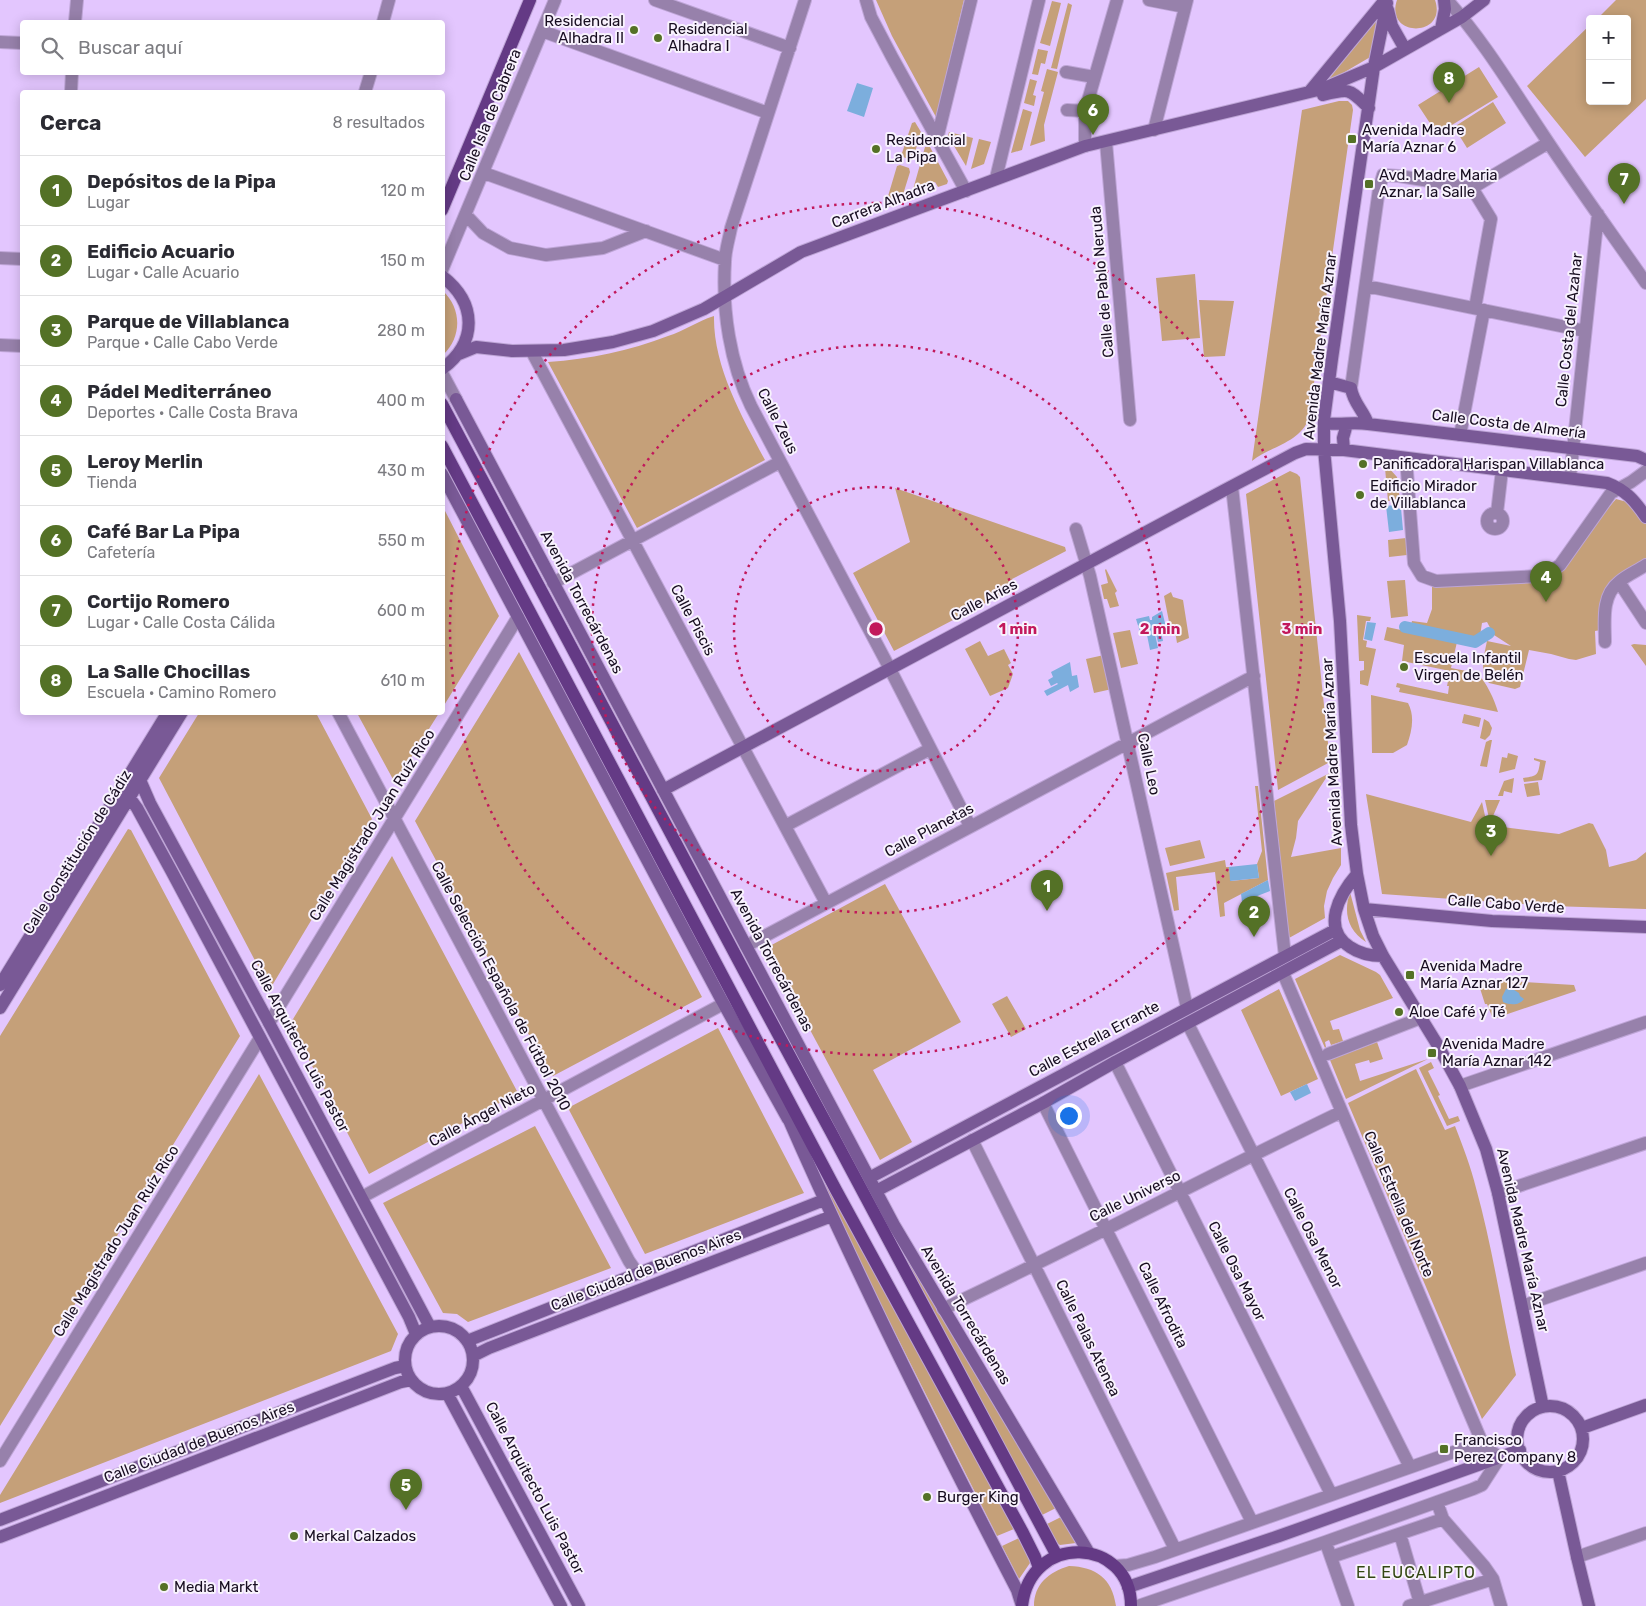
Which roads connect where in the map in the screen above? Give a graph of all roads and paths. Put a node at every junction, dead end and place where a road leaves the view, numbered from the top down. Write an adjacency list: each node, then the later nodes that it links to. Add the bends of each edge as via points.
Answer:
1 (77, 0): 17 (street)
2 (389, 0): 18 (street)
3 (530, 0): 46 (main road, Calle Isla de Cabrera)
4 (555, 0): 20 (street, Calle Isla de Cabrera)
5 (654, 0): 23 (street)
6 (805, 0): 23 (street, Calle Zeus)
7 (866, 0): 38 (street, via 871,17)
8 (971, 0): 38 (street)
9 (1039, 0): 43 (street)
10 (1117, 0): 29 (street)
11 (1149, 0): 15 (street)
12 (1445, 0): 16 (street); 19 (street)
13 (1484, 0): 16 (street, Carrera Alhadra)
14 (1387, 1): 24 (street, via 1392,26); 25 (street, Avenida Madre María Aznar); 32 (street)
15 (1186, 4): 37 (street)
16 (1462, 17): 19 (street, Carrera Alhadra); 40 (street)
17 (75, 20)
18 (384, 20)
19 (1441, 29): 24 (street, Carrera Alhadra)
20 (542, 31): 36 (street); 42 (street, Calle Isla de Cabrera)
21 (0, 42): 22 (street)
22 (20, 43)
23 (790, 48): 36 (street, Calle Zeus)
24 (1405, 49): 25 (street, Carrera Alhadra)
25 (1374, 67): 32 (street, Carrera Alhadra); 33 (street, Avenida Madre María Aznar)
26 (1066, 72): 29 (street)
27 (72, 75): 30 (street)
28 (370, 75): 31 (street)
29 (1094, 76): 35 (street)
30 (72, 90)
31 (366, 90)
32 (1310, 92): 33 (street, Carrera Alhadra, via 1316,96 1350,91); 37 (street, Carrera Alhadra)
33 (1369, 108): 68 (street, Avenida Madre María Aznar)
34 (1067, 110): 35 (street)
35 (1085, 111): 41 (street)
36 (768, 113): 52 (street, Calle Zeus, via 731,228)
37 (1154, 130): 39 (street, Carrera Alhadra)
38 (937, 139): 45 (street)
39 (1106, 142): 41 (street, Carrera Alhadra); 71 (street, Calle de Pablo Neruda)
40 (1548, 143): 44 (street); 47 (street)
41 (1085, 146): 43 (street, Carrera Alhadra)
42 (484, 173): 48 (street, Calle Isla de Cabrera); 49 (street)
43 (996, 178): 45 (street, Carrera Alhadra)
44 (1472, 188): 56 (street, via 1383,175); 58 (street, via 1491,219)
45 (966, 191): 57 (street, Carrera Alhadra, via 802,252)
46 (445, 203)
47 (1598, 214): 55 (street); 60 (street, Calle Costa del Azahar)
48 (466, 215): 49 (street, via 483,233 510,248 546,255 603,248); 53 (street, Calle Isla de Cabrera)
49 (646, 232): 52 (street)
50 (0, 258): 51 (street)
51 (20, 259)
52 (725, 260): 57 (street, Calle Zeus)
53 (445, 263)
54 (445, 279): 59 (street, via 464,300 469,315)
55 (1646, 283)
56 (1366, 286): 58 (street); 69 (street)
57 (724, 298): 64 (street, Carrera Alhadra, via 670,324 628,338 594,346); 82 (street, Calle Zeus, via 732,354 742,386)
58 (1479, 309): 60 (street); 75 (street)
59 (468, 330): 63 (street); 65 (street)
60 (1584, 331): 76 (street, Calle Costa del Azahar)
61 (0, 345): 62 (street)
62 (20, 346)
63 (476, 348): 64 (street, Carrera Alhadra); 65 (street, Carrera Alhadra)
64 (532, 352): 92 (street, Calle Piscis)
65 (459, 354): 66 (street)
66 (445, 368)
67 (445, 377): 96 (street, Avenida Torrecárdenas)
68 (1329, 382): 69 (street); 72 (street, Avenida Madre María Aznar)
69 (1351, 388): 74 (street)
70 (445, 410): 187 (main road, Avenida Torrecárdenas)
71 (1130, 420)
72 (1324, 423): 73 (street, Calle Costa de Almería); 77 (street, Avenida Madre María Aznar)
73 (1347, 424): 74 (street, Calle Costa de Almería); 78 (street)
74 (1368, 424): 75 (street, Calle Costa de Almería)
75 (1460, 435): 76 (street, Calle Costa de Almería)
76 (1573, 448): 81 (street, Calle Costa de Almería); 85 (street, Calle Costa del Azahar)
77 (1324, 449): 78 (street); 87 (street, Calle Aries, via 1295,453); 114 (street, Avenida Madre María Aznar, via 1340,621 1351,825)
78 (1344, 450): 80 (street)
79 (445, 452): 128 (main road)
80 (1406, 458): 83 (street); 88 (street, via 1414,563 1422,576 1436,581 1540,576 1550,572 1560,565 1611,493)
81 (1646, 460)
82 (780, 462): 92 (street); 100 (street, Calle Zeus)
83 (1502, 470): 85 (street); 89 (street)
84 (1646, 471): 88 (street)
85 (1570, 478): 88 (street)
86 (445, 480): 97 (street)
87 (1232, 487): 93 (street, Calle Aries); 101 (street)
88 (1619, 488): 90 (street, via 1631,496)
89 (1497, 513)
90 (1646, 517)
91 (1076, 529): 93 (street, Calle Leo)
92 (633, 540): 96 (street); 106 (street, Calle Piscis)
93 (1087, 563): 100 (street, Calle Aries); 105 (street, Calle Leo)
94 (1646, 565): 95 (street)
95 (1619, 582): 98 (street); 99 (street, via 1606,604)
96 (553, 583): 109 (street, Avenida Torrecárdenas)
97 (518, 617): 111 (street, Calle Magistrado Juan Ruíz Rico); 125 (street)
98 (1646, 623)
99 (1605, 642)
100 (890, 669): 106 (street, Calle Aries); 107 (street, Calle Zeus)
101 (1254, 676): 105 (street, Calle Planetas); 121 (street)
102 (166, 715): 124 (street, Calle Constitución de Cádiz)
103 (180, 715): 108 (street, Calle Constitución de Cádiz)
104 (340, 715): 111 (street, Calle Selección Española de Fútbol 2010)
105 (1128, 744): 113 (street, Calle Planetas); 127 (street, Calle Leo)
106 (742, 747): 109 (street, Calle Aries); 112 (street, Calle Piscis)
107 (930, 749): 112 (street); 113 (street, Calle Zeus)
108 (140, 780): 110 (street, Calle Constitución de Cádiz); 131 (street, Calle Arquitecto Luis Pastor)
109 (663, 790): 120 (street, Avenida Torrecárdenas)
110 (129, 796): 126 (street, Calle Constitución de Cádiz); 133 (street, Calle Arquitecto Luis Pastor)
111 (394, 820): 131 (street, Calle Magistrado Juan Ruíz Rico); 137 (street, Calle Selección Española de Fútbol 2010)
112 (785, 826): 115 (street, Calle Piscis)
113 (970, 826): 115 (street, Calle Planetas)
114 (1357, 874): 116 (street, Avenida Madre María Aznar); 118 (street, via 1342,893 1336,908)
115 (826, 903): 120 (street, Calle Planetas)
116 (1364, 909): 117 (street, Calle Cabo Verde, via 1492,921); 122 (street, Avenida Madre María Aznar)
117 (1646, 927)
118 (1335, 930): 119 (street); 121 (street, Calle Estrella Errante)
119 (1341, 942): 122 (street, via 1369,956); 123 (street, Calle Estrella Errante)
120 (746, 946): 145 (street, Avenida Torrecárdenas)
121 (1285, 956): 127 (street, Calle Estrella Errante)
122 (1383, 956): 129 (street, Avenida Madre María Aznar)
123 (1283, 974): 132 (street, Calle Estrella Errante); 139 (street, Calle Estrella del Norte)
124 (0, 985)
125 (723, 1004): 137 (street, Calle Ángel Nieto); 140 (street)
126 (0, 1008)
127 (1187, 1008): 144 (street, Calle Estrella Errante)
128 (741, 1010): 140 (street); 191 (main road)
129 (1421, 1018): 134 (street); 136 (street, Avenida Madre María Aznar)
130 (1646, 1022): 136 (street)
131 (269, 1023): 150 (street, Calle Arquitecto Luis Pastor)
132 (1188, 1024): 135 (street, Calle Estrella Errante); 143 (street, Calle Osa Menor)
133 (260, 1038): 160 (street, Calle Arquitecto Luis Pastor); 173 (street, Calle Magistrado Juan Ruíz Rico)
134 (1328, 1054)
135 (1115, 1062): 138 (street, Calle Estrella Errante); 148 (street, Calle Osa Mayor)
136 (1460, 1086): 149 (street, Avenida Madre María Aznar, via 1486,1149)
137 (544, 1101): 150 (street, Calle Ángel Nieto); 156 (street, Calle Selección Española de Fútbol 2010)
138 (1043, 1103): 141 (street, Calle Estrella Errante); 153 (street, Calle Afrodita)
139 (1341, 1112): 143 (street, Calle Universo); 170 (street, Calle Estrella del Norte)
140 (788, 1119): 151 (street)
141 (972, 1140): 146 (street, Calle Estrella Errante); 155 (street, Calle Palas Atenea)
142 (1646, 1143): 149 (street)
143 (1253, 1155): 148 (street, Calle Universo); 174 (street, Calle Osa Menor)
144 (892, 1166): 145 (street, Calle Estrella Errante); 146 (street)
145 (869, 1178): 147 (street, Avenida Torrecárdenas)
146 (899, 1179): 147 (street, Calle Estrella Errante)
147 (876, 1191): 158 (street, Avenida Torrecárdenas)
148 (1179, 1192): 153 (street, Calle Universo); 176 (street, Calle Osa Mayor)
149 (1498, 1194): 157 (street, Avenida Madre María Aznar)
150 (362, 1197): 159 (street, Calle Arquitecto Luis Pastor)
151 (824, 1200): 152 (street); 156 (street, Calle Ciudad de Buenos Aires)
152 (832, 1216): 162 (street, Calle Ciudad de Buenos Aires); 197 (street, via 895,1350 1017,1590)
153 (1106, 1228): 155 (street, Calle Universo); 180 (street, Calle Afrodita)
154 (1646, 1263): 157 (street)
155 (1034, 1266): 158 (street, Calle Universo); 185 (street, Calle Palas Atenea)
156 (638, 1274): 161 (street, Calle Ciudad de Buenos Aires)
157 (1522, 1306): 168 (street, Avenida Madre María Aznar)
158 (944, 1309): 186 (street, Avenida Torrecárdenas)
159 (430, 1327): 160 (street); 161 (street, via 451,1328)
160 (416, 1334): 163 (street, via 405,1354)
161 (467, 1341): 162 (street)
162 (473, 1356): 165 (street, via 470,1372)
163 (405, 1366): 164 (street); 179 (street, Calle Ciudad de Buenos Aires)
164 (411, 1380): 166 (street, via 427,1392); 183 (street, Calle Ciudad de Buenos Aires)
165 (461, 1386): 166 (street); 196 (street, Calle Arquitecto Luis Pastor)
166 (447, 1393): 195 (street)
167 (1646, 1405): 169 (street)
168 (1543, 1407): 169 (street, via 1556,1406 1566,1410); 171 (street, via 1530,1413 1521,1424 1518,1436)
169 (1582, 1428): 175 (street, via 1584,1441 1580,1454)
170 (1484, 1447): 172 (street); 174 (street, via 1465,1448)
171 (1520, 1450): 172 (street); 175 (street, via 1532,1466)
172 (1500, 1457): 177 (street, via 1482,1485); 193 (street)
173 (0, 1461)
174 (1410, 1467): 176 (street)
175 (1558, 1471): 189 (street)
176 (1331, 1494): 180 (street)
177 (1436, 1502): 178 (street); 184 (street)
178 (1443, 1519): 182 (street); 192 (street)
179 (0, 1520)
180 (1252, 1522): 185 (street)
181 (1646, 1533): 189 (street)
182 (1400, 1534): 188 (street); 194 (street)
183 (0, 1537)
184 (1325, 1542): 188 (street); 199 (street)
185 (1175, 1549): 190 (street, via 1128,1565)
186 (1089, 1553): 187 (main road); 190 (main road)
187 (1057, 1556): 191 (main road)
188 (1331, 1556): 200 (street)
189 (1577, 1557): 202 (street)
190 (1115, 1566): 193 (main road)
191 (1039, 1568): 197 (main road, via 1027,1584)
192 (1493, 1579): 194 (street); 201 (street)
193 (1128, 1588): 198 (main road)
194 (1414, 1604)
195 (561, 1606)
196 (579, 1606)
197 (1022, 1606)
198 (1131, 1606)
199 (1138, 1606)
200 (1348, 1606)
201 (1502, 1606)
202 (1589, 1606)

